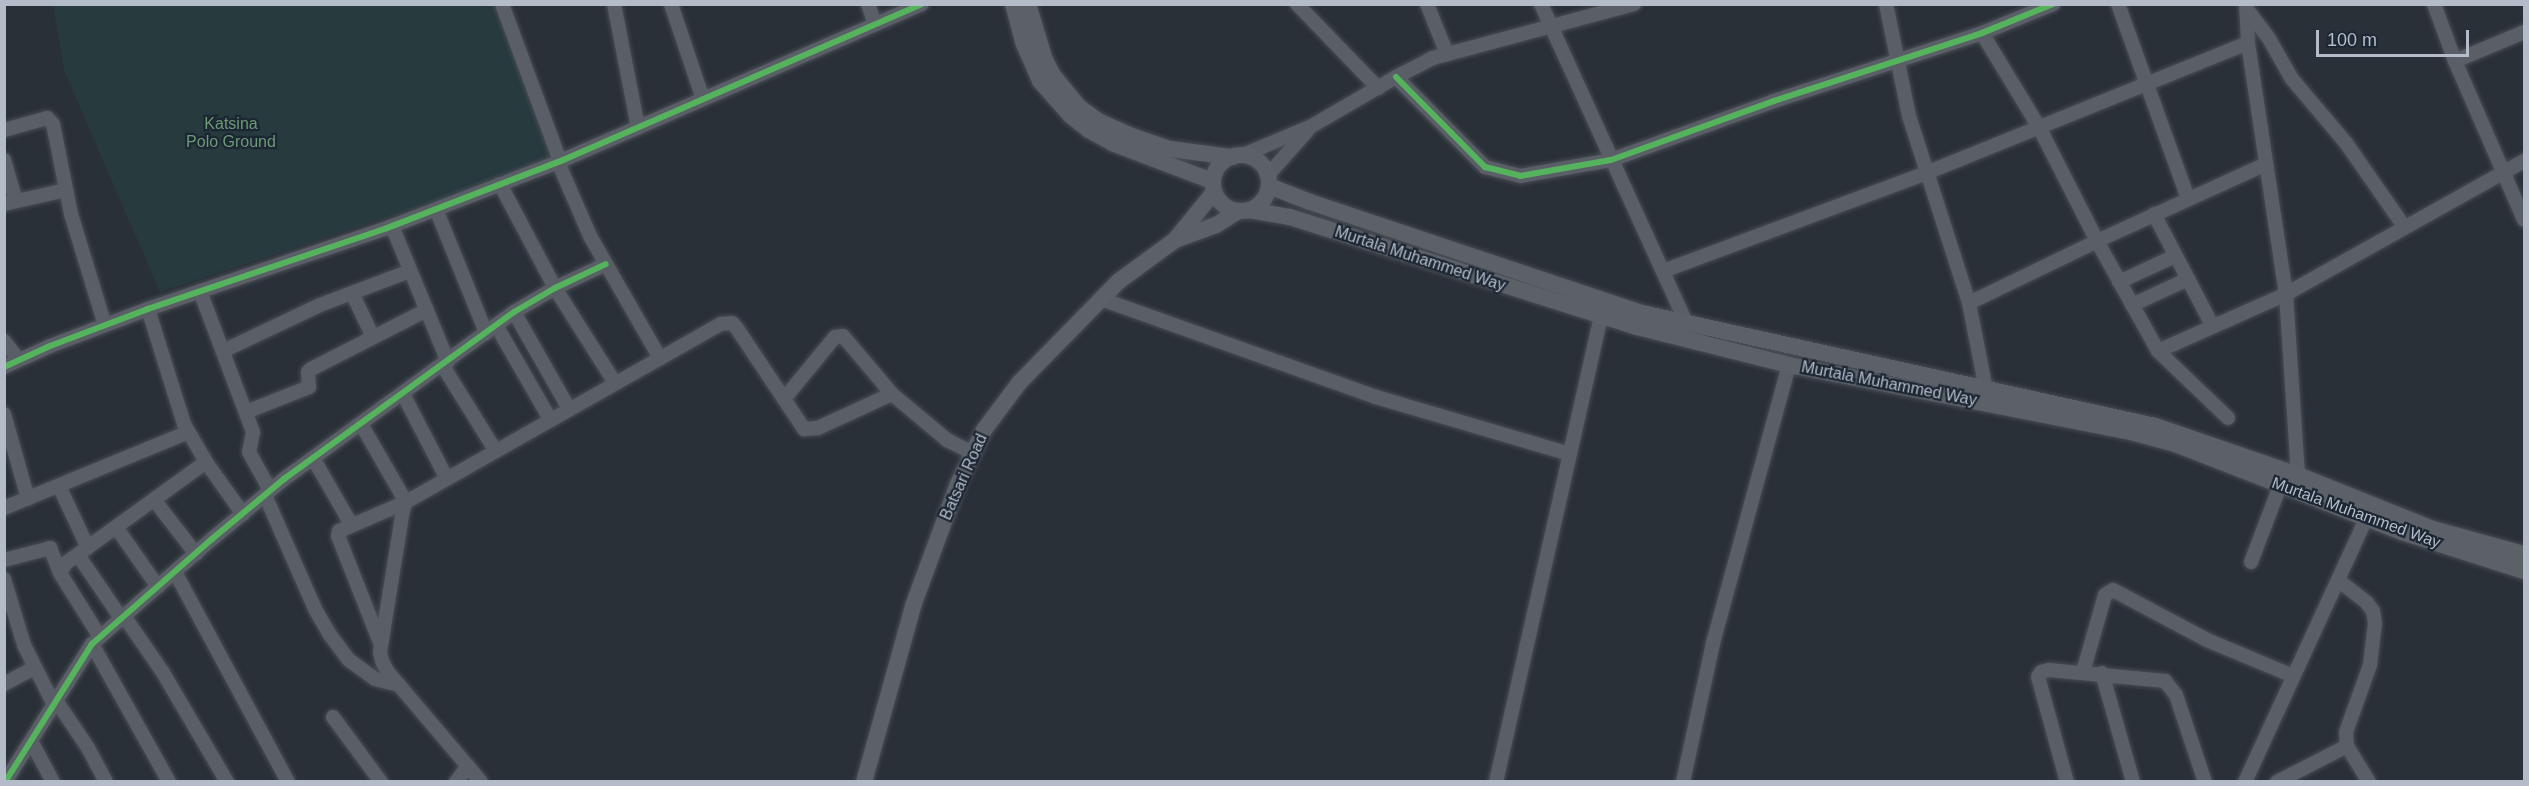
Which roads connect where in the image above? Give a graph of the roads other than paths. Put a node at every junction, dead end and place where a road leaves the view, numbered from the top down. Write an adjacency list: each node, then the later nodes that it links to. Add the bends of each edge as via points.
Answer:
1 (502, 4): 37 (street)
2 (614, 4): 31 (street)
3 (671, 4): 28 (street)
4 (868, 4): 17 (street)
5 (921, 4): 17 (street)
6 (1012, 4): 43 (main road, via 1040,81 1071,116 1112,143)
7 (1028, 4): 33 (main road, via 1052,74 1079,107 1098,121 1170,149)
8 (1297, 4): 27 (street)
9 (1427, 4): 22 (street)
10 (1541, 4): 18 (street)
11 (1634, 4): 18 (street)
12 (1886, 4): 24 (street)
13 (2053, 4): 20 (street)
14 (2118, 4): 26 (street)
15 (2434, 4): 23 (street)
16 (2246, 6): 21 (street); 52 (street, via 2292,79 2346,143)
17 (875, 24): 28 (street)
18 (1550, 26): 22 (street); 35 (street)
19 (2524, 32): 23 (street)
20 (1982, 33): 24 (street); 30 (street)
21 (2248, 43): 26 (street); 38 (street)
22 (1447, 54): 25 (street)
23 (2455, 61): 39 (street)
24 (1897, 62): 35 (street); 40 (street)
25 (1396, 76): 27 (street); 35 (street, via 1485,167 1520,176)
26 (2147, 82): 30 (street); 45 (street)
27 (1378, 88): 29 (street)
28 (703, 99): 31 (street)
29 (1310, 127): 33 (street); 41 (street)
30 (2039, 127): 40 (street); 54 (street)
31 (638, 128): 37 (street)
32 (4, 130): 44 (street, via 51,120)
33 (1238, 156): 41 (main road, via 1262,165); 43 (main road, via 1223,162)
34 (4, 160): 46 (street)
35 (1611, 160): 58 (street)
36 (2524, 161): 39 (street)
37 (559, 162): 42 (street); 56 (street)
38 (2266, 164): 45 (street); 64 (street)
39 (2503, 172): 50 (street); 52 (street)
40 (1926, 173): 58 (street); 66 (street)
41 (1268, 180): 48 (main road, via 1259,205); 72 (main road, Murtala Muhammed Way, via 1310,202 1630,309)
42 (500, 184): 47 (street); 61 (street)
43 (1213, 186): 48 (main road, via 1227,208); 53 (main road)
44 (66, 190): 46 (street); 73 (street)
45 (2188, 198): 49 (street)
46 (10, 202)
47 (436, 209): 51 (street); 75 (street)
48 (1244, 211): 53 (main road); 71 (main road, Murtala Muhammed Way, via 1290,217)
49 (2154, 214): 54 (street); 55 (street)
50 (2524, 220)
51 (392, 226): 57 (street); 62 (street)
52 (2405, 228): 64 (street)
53 (1175, 240): 65 (main road, Batsari Road)
54 (2097, 241): 60 (street); 66 (street)
55 (2175, 256): 59 (street); 60 (street)
56 (606, 264): 61 (street); 80 (street)
57 (410, 271): 63 (street); 69 (street)
58 (1663, 272): 72 (street)
59 (2188, 279): 67 (street); 74 (street)
60 (2119, 282): 67 (street)
61 (555, 288): 70 (street); 86 (street)
62 (200, 291): 68 (street); 78 (street)
63 (352, 293): 76 (street); 78 (street)
64 (2286, 294): 74 (street); 103 (street)
65 (1101, 299): 99 (main road, Batsari Road, via 1019,383); 100 (street, via 1376,397)
66 (1969, 303): 87 (street)
67 (2132, 305): 79 (street)
68 (148, 309): 73 (street); 97 (street)
69 (427, 310): 76 (street); 83 (street)
70 (514, 312): 75 (street); 91 (street)
71 (1601, 316): 84 (main road, Murtala Muhammed Way); 100 (street)
72 (1687, 324): 87 (main road, Murtala Muhammed Way)
73 (105, 325): 81 (street)
74 (2213, 327): 79 (street)
75 (491, 329): 83 (street); 95 (street)
76 (373, 337): 92 (street, via 308,372 309,387)
77 (4, 341): 81 (street)
78 (223, 351): 92 (street)
79 (2158, 351): 94 (street)
80 (660, 358): 86 (street); 90 (street, via 721,324 732,323)
81 (19, 360): 82 (street); 85 (street)
82 (4, 362)
83 (446, 364): 88 (street); 98 (street)
84 (1789, 365): 106 (main road, Murtala Muhammed Way, via 2131,432 2175,444); 152 (street, via 1713,643)
85 (4, 367)
86 (615, 383): 91 (street)
87 (1986, 390): 103 (main road, Murtala Muhammed Way, via 2120,416)
88 (403, 394): 96 (street); 104 (street)
89 (892, 394): 90 (street, via 808,430); 90 (street, via 839,335); 99 (street, via 947,440)
90 (784, 399)
91 (569, 409): 95 (street)
92 (246, 412): 107 (street, via 253,432 249,452)
93 (4, 414): 108 (street)
94 (2228, 418)
95 (550, 419): 98 (street)
96 (361, 424): 101 (street); 110 (street)
97 (188, 432): 102 (street); 105 (street)
98 (495, 450): 104 (street)
99 (971, 452): 150 (main road, Batsari Road, via 913,606)
100 (1570, 454): 151 (street)
101 (313, 458): 107 (street); 114 (street)
102 (206, 462): 109 (street); 112 (street)
103 (2298, 475): 118 (main road, Murtala Muhammed Way, via 2433,529)
104 (446, 477): 110 (street)
105 (59, 486): 108 (street); 116 (street)
106 (2280, 486): 113 (main road, Murtala Muhammed Way); 120 (street)
107 (268, 493): 112 (street); 135 (street, via 315,609 330,635 349,660 375,679)
108 (28, 500): 111 (street)
109 (155, 501): 115 (street); 117 (street)
110 (406, 502): 114 (street); 129 (street)
111 (4, 508)
112 (243, 514): 117 (street)
113 (2366, 519): 121 (main road, Murtala Muhammed Way); 125 (street)
114 (351, 524): 129 (street, via 338,536)
115 (116, 528): 116 (street); 126 (street)
116 (83, 551): 123 (street); 127 (street)
117 (196, 554): 122 (street)
118 (2524, 554)
119 (4, 560): 123 (street, via 50,548)
120 (2251, 562)
121 (2524, 571)
122 (175, 572): 126 (street); 146 (street)
123 (60, 573): 128 (street)
124 (4, 579): 130 (street)
125 (2338, 580): 133 (street); 139 (street, via 2367,603 2375,622 2370,665 2346,732)
126 (158, 586): 127 (street)
127 (123, 617): 128 (street); 145 (street, via 162,671)
128 (96, 640): 136 (street); 144 (street)
129 (381, 645): 135 (street, via 382,661)
130 (34, 669): 134 (street); 136 (street)
131 (2084, 672): 132 (street); 133 (street, via 2105,595 2113,590 2207,639); 153 (street, via 2049,670 2038,677)
132 (2102, 673): 154 (street); 155 (street, via 2171,685)
133 (2293, 676): 156 (street)
134 (4, 684)
135 (399, 685): 140 (street)
136 (53, 701): 138 (street); 143 (street, via 88,748)
137 (333, 717): 147 (street)
138 (31, 741): 141 (street); 142 (street)
139 (2348, 746): 157 (street); 158 (street)
140 (468, 766): 148 (street); 149 (street)
141 (5, 782)
142 (53, 782)
143 (106, 782)
144 (168, 782)
145 (227, 782)
146 (288, 782)
147 (381, 782)
148 (456, 782)
149 (481, 782)
150 (864, 782)
151 (1496, 782)
152 (1683, 782)
153 (2067, 782)
154 (2133, 782)
155 (2205, 782)
156 (2244, 782)
157 (2277, 782)
158 (2369, 782)

